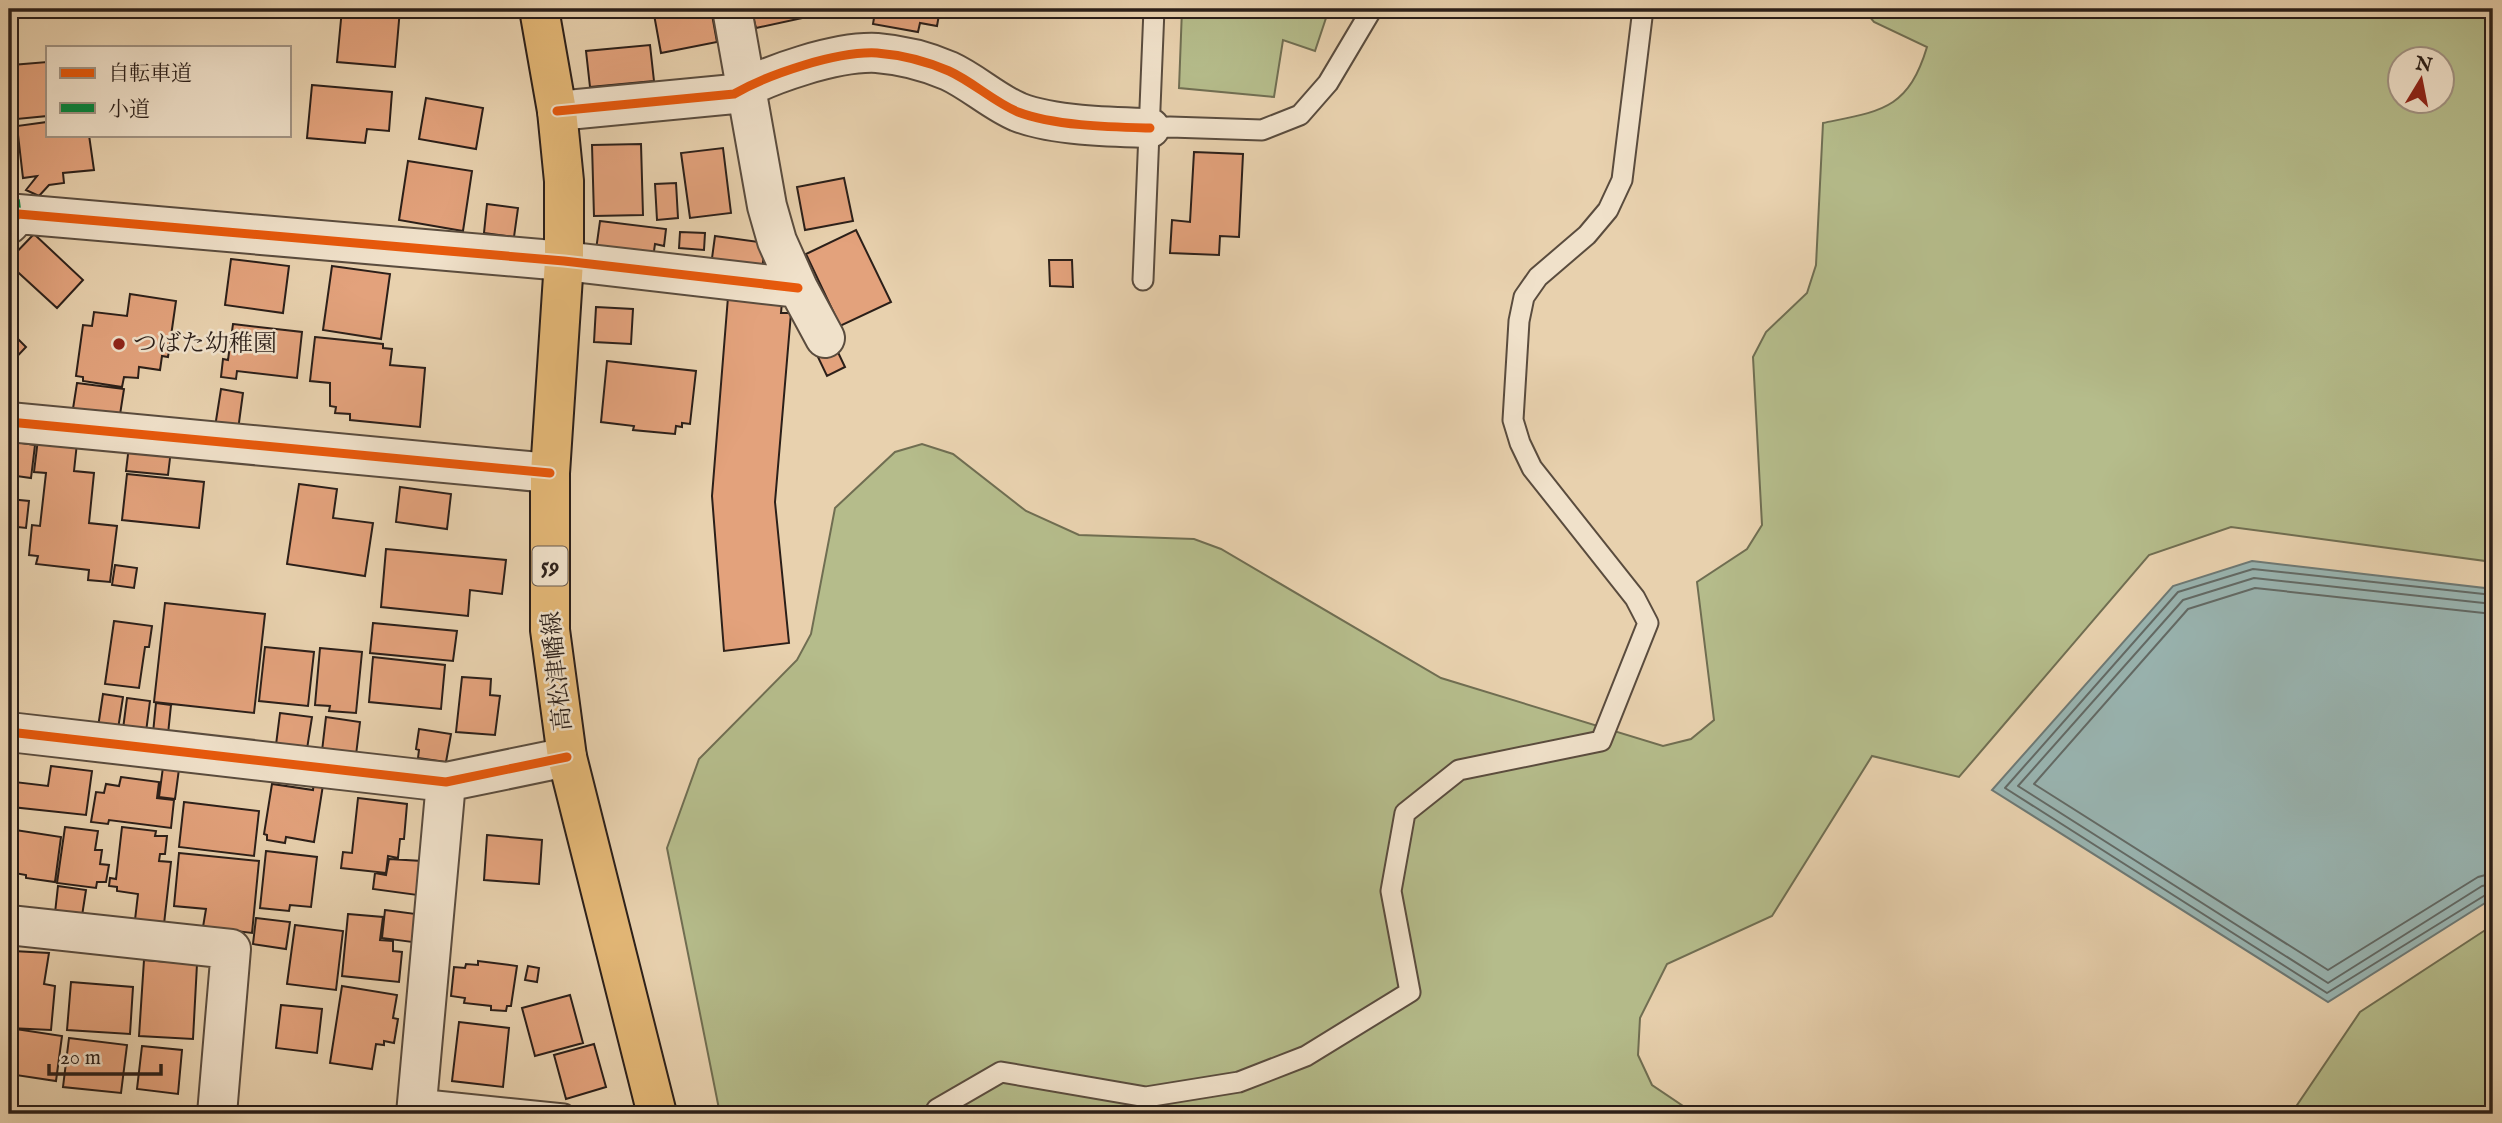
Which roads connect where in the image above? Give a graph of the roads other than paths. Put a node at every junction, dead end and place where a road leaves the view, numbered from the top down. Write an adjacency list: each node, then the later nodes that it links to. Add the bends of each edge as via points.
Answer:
1 (539, 9): 7 (main road, 高松津幡線 / 59)
2 (732, 9): 6 (street)
3 (1154, 9): 8 (lane)
4 (1372, 9): 8 (lane, via 1328,83 1300,116 1262,130)
5 (1643, 9): 24 (lane, via 1622,180 1608,210 1587,235 1538,277 1524,297 1513,420 1532,468 1635,598 1648,623 1601,741 1459,770 1405,813 1391,891 1410,992 1306,1056 1239,1082 1146,1097 1001,1072)
6 (745, 88): 7 (street, via 734,94); 8 (street, via 826,59 875,53 924,60 1018,112 1090,125); 12 (street, via 776,241)
7 (557, 111): 10 (main road, 高松津幡線 / 59, via 565,181)
8 (1150, 128): 11 (lane)
9 (9, 223): 10 (street, via 18,214)
10 (564, 261): 12 (street); 15 (main road, 高松津幡線 / 59)
11 (1143, 280)
12 (798, 288): 13 (street)
13 (825, 338)
14 (9, 422): 15 (street)
15 (550, 473): 17 (main road, 高松津幡線 / 59, via 550,630)
16 (9, 732): 18 (street)
17 (567, 757): 18 (street); 23 (main road, 高松津幡線 / 59)
18 (446, 782): 20 (street)
19 (9, 925): 21 (street, via 231,948)
20 (416, 1107): 22 (lane)
21 (217, 1114)
22 (565, 1114)
23 (657, 1114)
24 (934, 1114)

